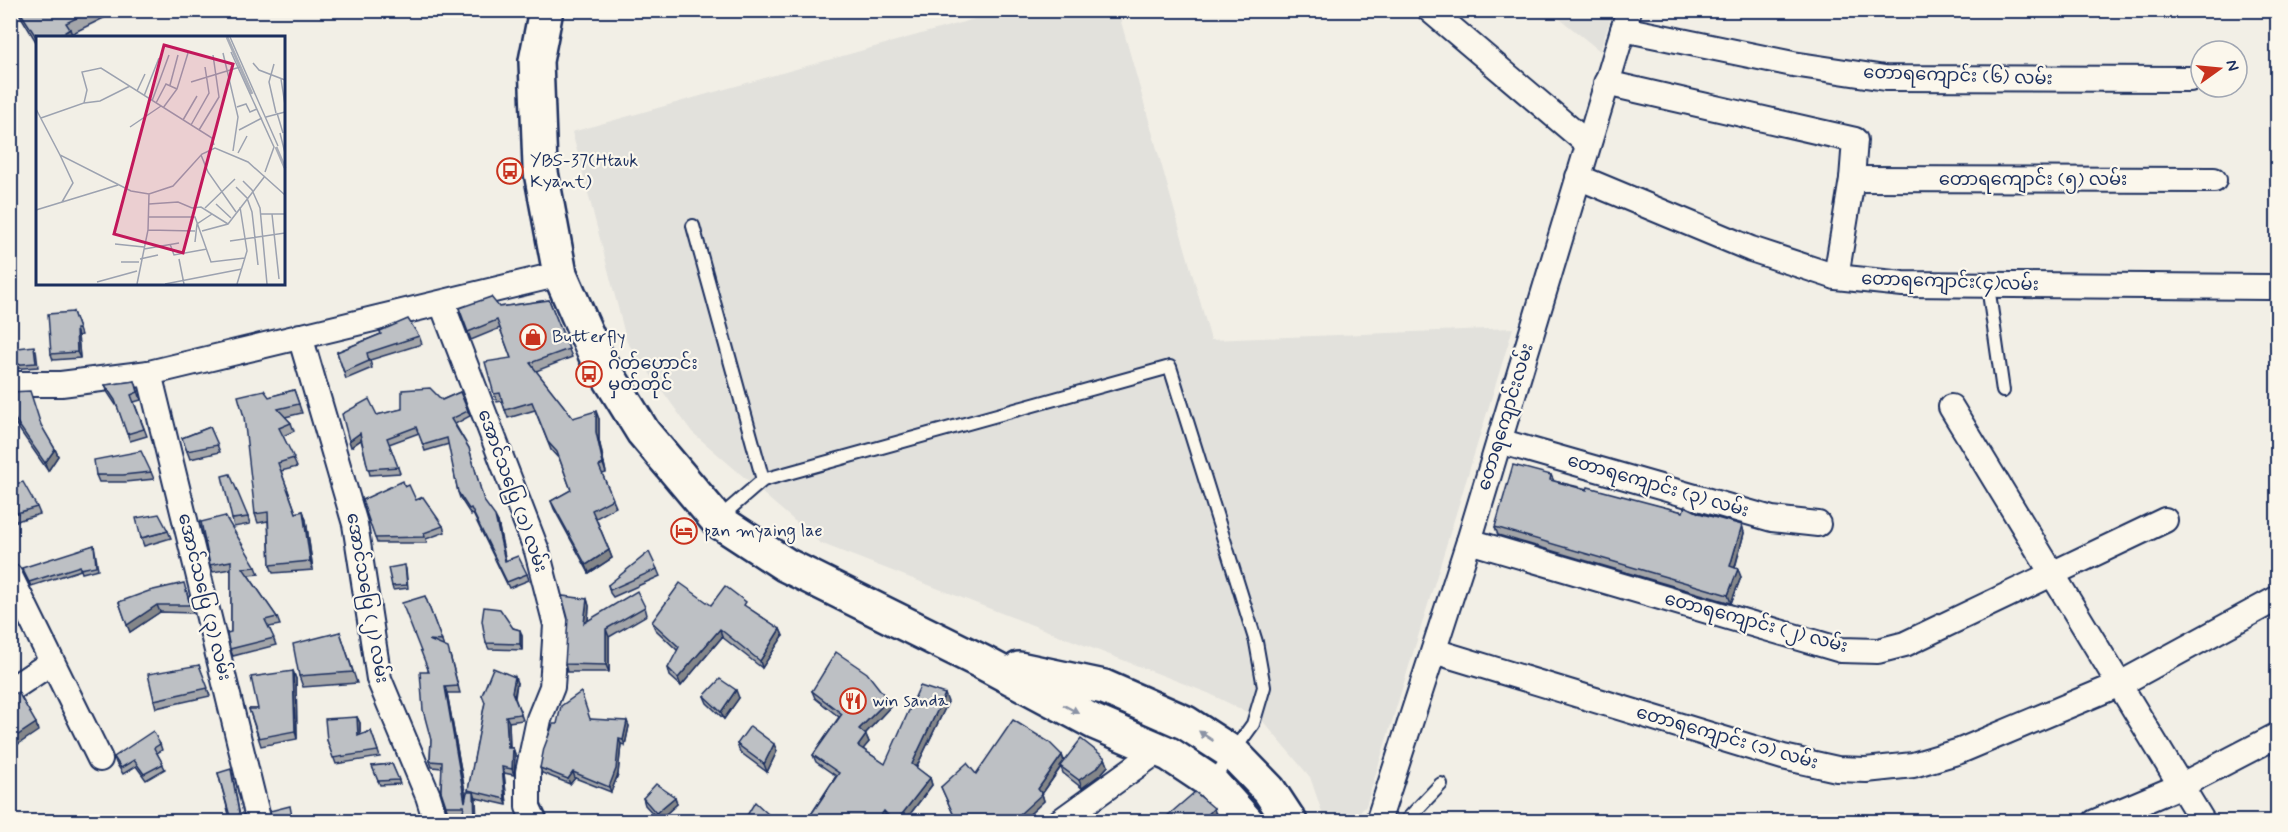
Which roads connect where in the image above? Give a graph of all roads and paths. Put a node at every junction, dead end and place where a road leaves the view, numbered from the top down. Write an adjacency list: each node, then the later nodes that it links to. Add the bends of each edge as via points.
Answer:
1 (546, 10): 11 (highway, via 536,61 540,167)
2 (1430, 10): 6 (street)
3 (1626, 20): 4 (street, တောရကျောင်း (၆) လမ်း, via 1793,64 1885,78); 5 (street, တောရကျောင်းလမ်း)
4 (2189, 79)
5 (1606, 83): 6 (street, တောရကျောင်းလမ်း); 8 (street, via 1855,140)
6 (1588, 144): 7 (street, တောရကျောင်းလမ်း)
7 (1578, 177): 12 (street, တောရကျောင်း(၄)လမ်း, via 1751,249); 21 (street, တောရကျောင်းလမ်း)
8 (1852, 179): 9 (street, တောရကျောင်း (၅) လမ်း); 12 (street)
9 (2214, 180)
10 (693, 226): 22 (lane)
11 (560, 274): 15 (street); 23 (highway, via 596,357 643,432)
12 (1836, 277): 13 (street, တောရကျောင်း(၄)လမ်း, via 1903,284)
13 (1988, 286): 14 (street, တောရကျောင်း(၄)လမ်း); 19 (lane)
14 (2269, 287)
15 (442, 304): 16 (street); 44 (street, အောင်သပြေ (၁) လမ်း, via 537,551 556,625 552,687 539,719 528,772 528,807)
16 (300, 336): 17 (street); 43 (street, အောင်သပြေ (၂) လမ်း, via 355,524 379,679)
17 (149, 373): 18 (street, via 61,384); 42 (street, အောင်သပြေ (၃) လမ်း)
18 (10, 384)
19 (2004, 392)
20 (1951, 407): 27 (street)
21 (1500, 441): 25 (street, တောရကျောင်း (၃) လမ်း, via 1772,519); 26 (street, တောရကျောင်းလမ်း)
22 (763, 480): 23 (lane); 37 (lane, via 1170,367 1256,642 1264,687 1253,724)
23 (717, 520): 32 (highway, via 786,565)
24 (2166, 520): 27 (street, တောရကျောင်း (၂) လမ်း)
25 (1818, 524)
26 (1469, 541): 27 (street, တောရကျောင်း (၂) လမ်း, via 1841,650 1878,651 1905,644); 30 (street, တောရကျောင်းလမ်း)
27 (2054, 573): 33 (street)
28 (10, 576): 31 (street)
29 (2277, 598): 33 (street, တောရကျောင်း (၁) လမ်း)
30 (1434, 651): 33 (street, တောရကျောင်း (၁) လမ်း, via 1782,757 1837,769 1913,765 1960,751); 48 (street, တောရကျောင်းလမ်း)
31 (52, 662): 34 (street); 38 (street)
32 (982, 662): 36 (highway, one-way to 36, via 1094,722); 37 (highway, one-way to 32, via 1186,723 1104,687)
33 (2120, 684): 41 (street)
34 (10, 690)
35 (2277, 735): 41 (street)
36 (1159, 750): 39 (highway); 45 (street)
37 (1234, 754): 39 (lane); 47 (highway, via 1269,790)
38 (100, 759)
39 (1211, 782): 46 (highway)
40 (1441, 784): 49 (lane)
41 (2180, 786): 50 (street); 51 (street)
42 (259, 822)
43 (436, 822)
44 (535, 822)
45 (1059, 822)
46 (1247, 822)
47 (1290, 822)
48 (1378, 822)
49 (1405, 822)
50 (2095, 822)
51 (2203, 822)

